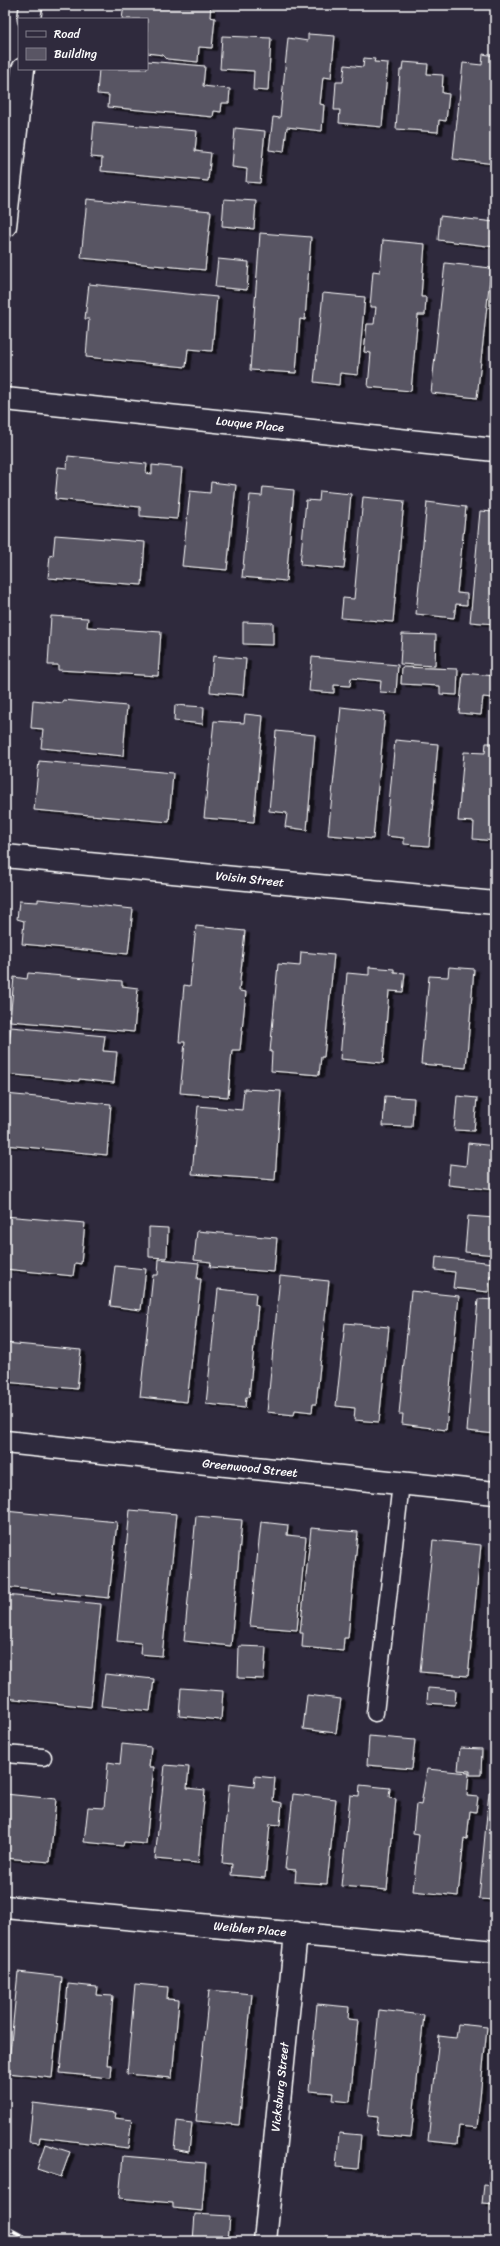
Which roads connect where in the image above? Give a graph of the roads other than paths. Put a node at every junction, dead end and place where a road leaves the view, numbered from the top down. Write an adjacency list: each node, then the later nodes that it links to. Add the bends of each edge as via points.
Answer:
1 (31, 5): 2 (street)
2 (29, 18)
3 (23, 70): 4 (street)
4 (5, 226)
5 (5, 399): 6 (street, Louque Place)
6 (495, 450)
7 (5, 856): 8 (street, Voisin Street)
8 (495, 903)
9 (5, 1442): 10 (street, Greenwood Street)
10 (401, 1483): 11 (street, Greenwood Street); 12 (lane)
11 (495, 1493)
12 (376, 1713)
13 (5, 1754): 14 (lane)
14 (43, 1757)
15 (5, 1907): 16 (street, Weiblen Place)
16 (296, 1933): 17 (street, Weiblen Place); 18 (street, Vicksburg Street)
17 (495, 1952)
18 (265, 2241)

